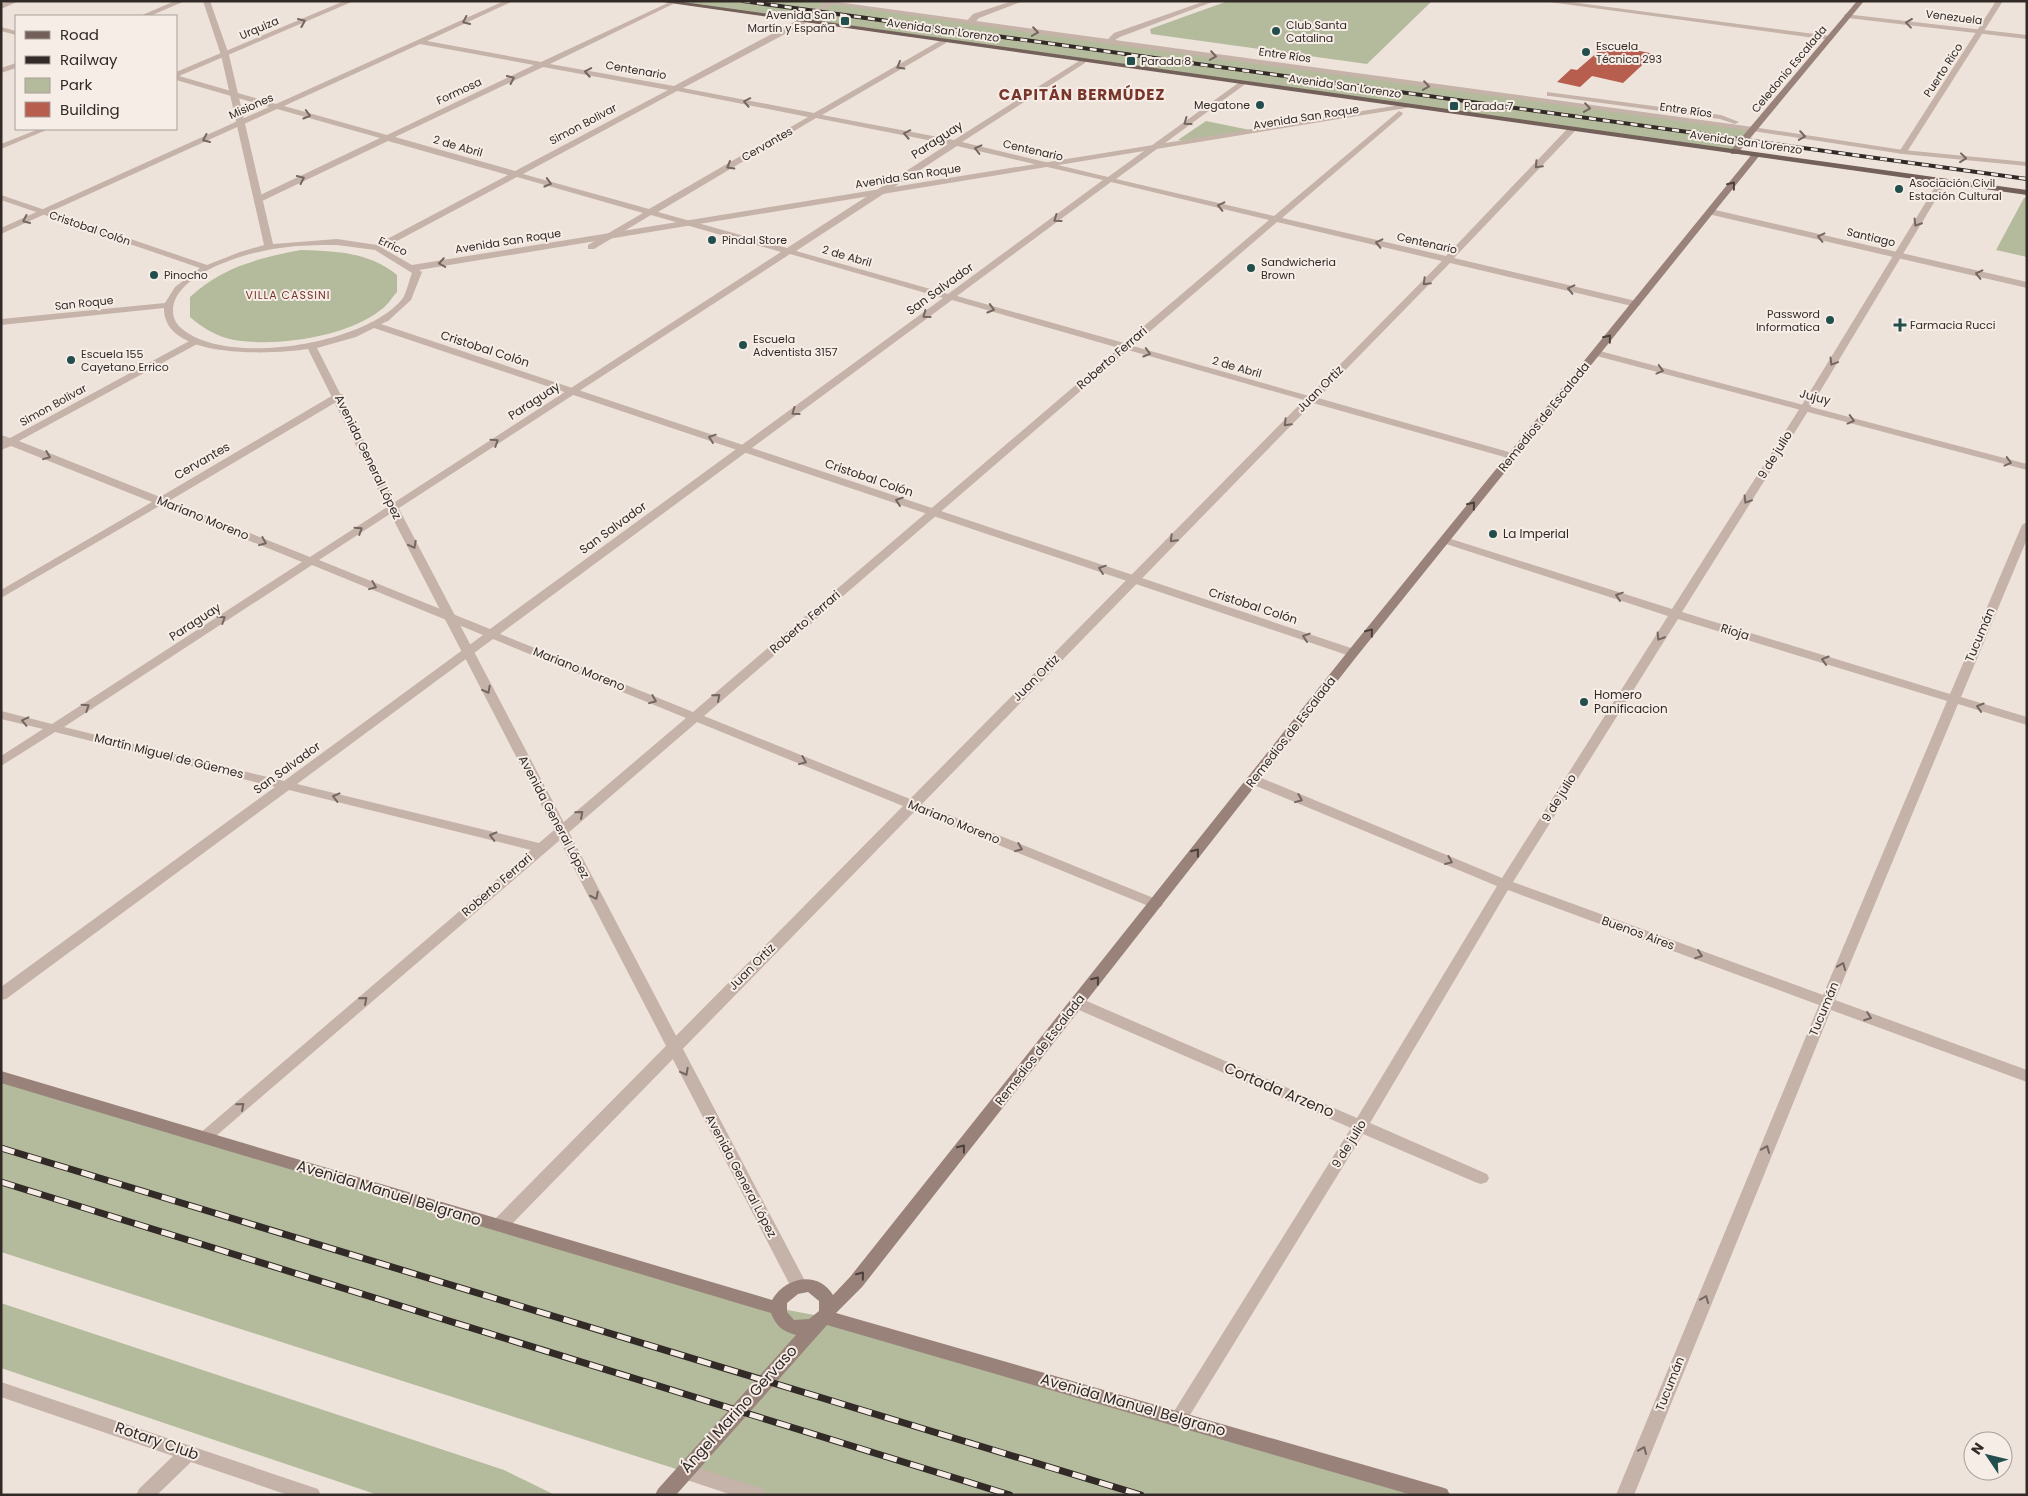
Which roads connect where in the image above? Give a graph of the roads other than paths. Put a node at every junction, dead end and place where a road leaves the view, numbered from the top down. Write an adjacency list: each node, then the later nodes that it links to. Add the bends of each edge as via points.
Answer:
1 (16, 1): 17 (street)
2 (182, 1): 18 (street)
3 (206, 1): 32 (street)
4 (351, 1): 32 (street, Urquiza, one-way to 4)
5 (510, 1): 29 (street, Misiones, one-way to 29)
6 (659, 1): 15 (main road, Avenida San Lorenzo)
7 (813, 1): 14 (street, Entre Ríos)
8 (866, 1): 19 (street, Entre Ríos)
9 (1020, 1): 19 (street)
10 (1212, 1): 26 (street)
11 (1546, 1): 16 (street)
12 (1861, 1): 20 (main road, Celedonio Escalada)
13 (2000, 1): 24 (street, Puerto Rico)
14 (832, 2): 21 (street, Simon Bolivar); 22 (street, Entre Ríos)
15 (671, 3): 21 (main road, Avenida San Lorenzo); 34 (street, Formosa)
16 (1570, 3): 28 (street)
17 (1, 6)
18 (147, 15)
19 (976, 16): 22 (street); 26 (street, Entre Ríos)
20 (1848, 16): 24 (street, Venezuela, one-way to 20); 28 (main road, Celedonio Escalada)
21 (801, 22): 30 (main road, Avenida San Lorenzo); 42 (street, Simon Bolivar)
22 (969, 23): 31 (street, Entre Ríos, one-way to 31)
23 (1, 29): 25 (street)
24 (1981, 32): 27 (street, Venezuela); 58 (street, Puerto Rico)
25 (15, 33)
26 (1117, 35): 31 (street); 36 (street, Entre Ríos)
27 (2027, 37)
28 (1830, 38): 51 (main road, Celedonio Escalada)
29 (420, 42): 34 (street, Centenario); 46 (street, Misiones)
30 (942, 42): 33 (main road, Avenida San Lorenzo); 48 (street, Cervantes, one-way to 48)
31 (1109, 42): 38 (street, Entre Ríos, one-way to 38)
32 (225, 55): 39 (street, Urquiza); 44 (street)
33 (1082, 61): 41 (main road, Avenida San Lorenzo); 54 (street, Paraguay)
34 (542, 64): 42 (street, Centenario, one-way to 34); 53 (street, Formosa, one-way to 34)
35 (15, 66): 37 (street)
36 (1348, 67): 38 (street); 43 (street, Entre Ríos)
37 (1, 71)
38 (1344, 74): 45 (street, Entre Ríos, one-way to 45)
39 (178, 75)
40 (178, 77): 44 (street, 2 de Abril)
41 (1241, 83): 47 (main road, Avenida San Lorenzo); 56 (street, San Salvador, one-way to 56)
42 (676, 89): 48 (street, Centenario, one-way to 42); 63 (street, Simon Bolivar)
43 (1513, 89): 45 (street); 51 (street, Entre Ríos, via 1721,117)
44 (233, 94): 46 (street, 2 de Abril); 49 (street)
45 (1508, 97): 51 (street, Entre Ríos, one-way to 51)
46 (277, 107): 49 (street, Misiones); 53 (street, 2 de Abril, one-way to 53)
47 (1402, 109): 50 (main road, Avenida San Lorenzo); 56 (street, Avenida San Roque); 74 (street, Roberto Ferrari)
48 (816, 116): 54 (street, Centenario, one-way to 48); 72 (street, Cervantes, one-way to 72)
49 (241, 123): 69 (street); 71 (street, Misiones, one-way to 71)
50 (1572, 129): 57 (main road, Avenida San Lorenzo); 84 (street, Juan Ortiz, one-way to 84)
51 (1754, 129): 57 (main road, Celedonio Escalada); 58 (street, Entre Ríos, one-way to 58)
52 (43, 130): 55 (street)
53 (387, 138): 63 (street, 2 de Abril); 69 (street, Formosa, one-way to 53)
54 (955, 143): 61 (street, Centenario, one-way to 54); 66 (street, Paraguay)
55 (1, 147)
56 (1148, 151): 61 (street, Avenida San Roque); 62 (street, Avenida San Roque); 64 (street, San Salvador)
57 (1734, 152): 59 (main road, Avenida San Lorenzo)
58 (1903, 152): 60 (street, Entre Ríos, one-way to 60)
59 (1756, 156): 65 (main road, Avenida San Lorenzo); 73 (main road, Remedios de Escalada, one-way to 59)
60 (2027, 164)
61 (1047, 166): 62 (street, Centenario); 66 (street, Avenida San Roque)
62 (1062, 168): 64 (street, Centenario); 70 (street, Avenida San Roque)
63 (515, 174): 72 (street, 2 de Abril, one-way to 72); 81 (street, Simon Bolivar)
64 (1111, 180): 74 (street, Centenario, one-way to 64); 88 (street, San Salvador, one-way to 88)
65 (1943, 181): 67 (main road, Avenida San Lorenzo); 83 (street, 9 de julio, one-way to 83)
66 (880, 192): 70 (street, Paraguay); 75 (street, Avenida San Roque)
67 (2027, 192)
68 (1, 197): 71 (street, Cristobal Colón)
69 (257, 200): 79 (street)
70 (866, 201): 76 (street, Avenida San Roque); 82 (street, Paraguay)
71 (44, 212): 77 (street, Misiones, one-way to 77); 85 (street, Cristobal Colón)
72 (650, 212): 75 (street, 2 de Abril); 78 (street, Cervantes)
73 (1711, 212): 83 (street, Santiago, one-way to 73); 89 (main road, Remedios de Escalada)
74 (1275, 219): 84 (street, Centenario, one-way to 74); 97 (street, Roberto Ferrari)
75 (689, 224): 76 (street, 2 de Abril); 78 (street, Avenida San Roque)
76 (705, 228): 80 (street, Avenida San Roque); 82 (street, 2 de Abril)
77 (1, 231)
78 (608, 237): 80 (street, Cervantes); 86 (street, Avenida San Roque, one-way to 86)
79 (269, 247): 81 (street, Errico, via 337,242); 85 (street, Errico)
80 (591, 247): 86 (street, Avenida San Roque)
81 (377, 248): 86 (street, Errico)
82 (788, 251): 88 (street, 2 de Abril); 99 (street, Paraguay)
83 (1897, 255): 87 (street, Santiago, one-way to 83); 102 (street, 9 de julio, one-way to 102)
84 (1448, 260): 89 (street, Centenario, one-way to 84); 101 (street, Juan Ortiz, one-way to 101)
85 (207, 268): 90 (street, Errico, via 175,292)
86 (415, 272): 94 (street, via 415,288 403,306)
87 (2027, 285)
88 (951, 298): 97 (street, 2 de Abril, one-way to 97); 105 (street, San Salvador, one-way to 105)
89 (1636, 304): 98 (main road, Remedios de Escalada, one-way to 89)
90 (168, 305): 91 (street, San Roque); 95 (street, via 172,324)
91 (12, 321): 92 (street, San Roque); 93 (street)
92 (1, 322)
93 (1, 326)
94 (377, 326): 96 (street); 99 (street, Cristobal Colón)
95 (196, 341): 96 (street, via 225,349 255,351); 103 (street, Simon Bolivar)
96 (311, 346): 100 (street, Avenida General López)
97 (1126, 347): 101 (street, 2 de Abril, one-way to 101); 110 (street, Roberto Ferrari)
98 (1596, 353): 102 (street, Jujuy, one-way to 102); 106 (main road, Remedios de Escalada)
99 (573, 391): 105 (street, Cristobal Colón, one-way to 99); 109 (street, Paraguay, one-way to 99)
100 (339, 396): 108 (street, Cervantes); 109 (street, Avenida General López)
101 (1311, 399): 106 (street, 2 de Abril); 114 (street, Juan Ortiz, one-way to 114)
102 (1805, 408): 107 (street, Jujuy, one-way to 107); 116 (street, 9 de julio, one-way to 116)
103 (6, 440): 104 (street, Simon Bolivar); 108 (street, Mariano Moreno, one-way to 108)
104 (1, 447)
105 (745, 449): 110 (street, Cristobal Colón, one-way to 105); 118 (street, San Salvador)
106 (1512, 456): 112 (main road, Remedios de Escalada, one-way to 106)
107 (2027, 467)
108 (160, 501): 113 (street, Mariano Moreno, one-way to 113); 115 (street, Cervantes)
109 (393, 508): 113 (street, Paraguay, one-way to 109); 117 (street, Avenida General López, one-way to 117)
110 (932, 512): 114 (street, Cristobal Colón, one-way to 110); 123 (street, Roberto Ferrari, one-way to 110)
111 (2027, 525): 121 (street, Tucumán)
112 (1444, 540): 116 (street, Rioja, one-way to 112); 120 (main road, Remedios de Escalada, one-way to 112)
113 (311, 561): 117 (street, Mariano Moreno, one-way to 117); 125 (street, Paraguay, one-way to 113)
114 (1133, 580): 120 (street, Cristobal Colón, one-way to 114); 129 (street, Juan Ortiz)
115 (1, 594)
116 (1675, 614): 121 (street, Rioja, one-way to 116); 132 (street, 9 de julio, one-way to 132)
117 (453, 618): 118 (street, Mariano Moreno); 119 (street, Avenida General López)
118 (492, 634): 119 (street, San Salvador); 123 (street, Mariano Moreno, one-way to 123)
119 (468, 652): 128 (street, San Salvador); 130 (street, Avenida General López, one-way to 130)
120 (1353, 653): 127 (main road, Remedios de Escalada)
121 (1952, 698): 124 (street, Rioja, one-way to 121); 135 (street, Tucumán, one-way to 121)
122 (1, 715): 125 (street, Martín Miguel de Güemes, one-way to 122)
123 (694, 716): 129 (street, Mariano Moreno, one-way to 129); 130 (street, Roberto Ferrari, one-way to 123)
124 (2027, 721)
125 (54, 728): 126 (street, Paraguay); 128 (street, Martín Miguel de Güemes)
126 (1, 762)
127 (1254, 780): 132 (street, Buenos Aires, one-way to 132); 133 (main road, Remedios de Escalada, one-way to 127)
128 (286, 785): 131 (street, Martín Miguel de Güemes, one-way to 128); 134 (street, San Salvador)
129 (912, 805): 133 (street, Mariano Moreno, one-way to 133); 137 (street, Juan Ortiz)
130 (561, 830): 131 (street, Roberto Ferrari); 137 (street, Avenida General López, one-way to 137)
131 (541, 848): 141 (street, Roberto Ferrari, one-way to 131)
132 (1505, 884): 135 (street, Buenos Aires, one-way to 135); 140 (street, 9 de julio)
133 (1156, 904): 136 (main road, Remedios de Escalada, one-way to 133)
134 (1, 995)
135 (1827, 1002): 138 (street, Buenos Aires, one-way to 138); 156 (street, Tucumán, one-way to 135)
136 (1077, 1003): 140 (street, Cortada Arzeno); 146 (main road, Remedios de Escalada, one-way to 136, via 856,1282)
137 (673, 1047): 143 (street, Juan Ortiz); 144 (street, Avenida General López, one-way to 144)
138 (2027, 1076)
139 (1, 1077): 141 (main road, Avenida Manuel Belgrano)
140 (1360, 1126): 142 (street, Cortada Arzeno); 148 (street, 9 de julio)
141 (204, 1138): 143 (main road, Avenida Manuel Belgrano)
142 (1481, 1178)
143 (500, 1225): 145 (main road, Avenida Manuel Belgrano)
144 (799, 1286): 145 (main road, via 788,1290 780,1298); 146 (main road, via 818,1288 825,1295 828,1302)
145 (777, 1308): 146 (main road, via 778,1315 790,1326 807,1328)
146 (823, 1317): 148 (main road, Avenida Manuel Belgrano); 150 (main road, Ángel Marino Gervaso)
147 (1, 1389): 149 (street, Rotary Club)
148 (1179, 1418): 155 (main road, Avenida Manuel Belgrano)
149 (189, 1452): 151 (street); 152 (street, Rotary Club)
150 (684, 1471): 153 (main road, Ángel Marino Gervaso); 154 (street)
151 (145, 1495)
152 (312, 1495)
153 (664, 1495)
154 (757, 1495)
155 (1441, 1495)
156 (1625, 1495)

